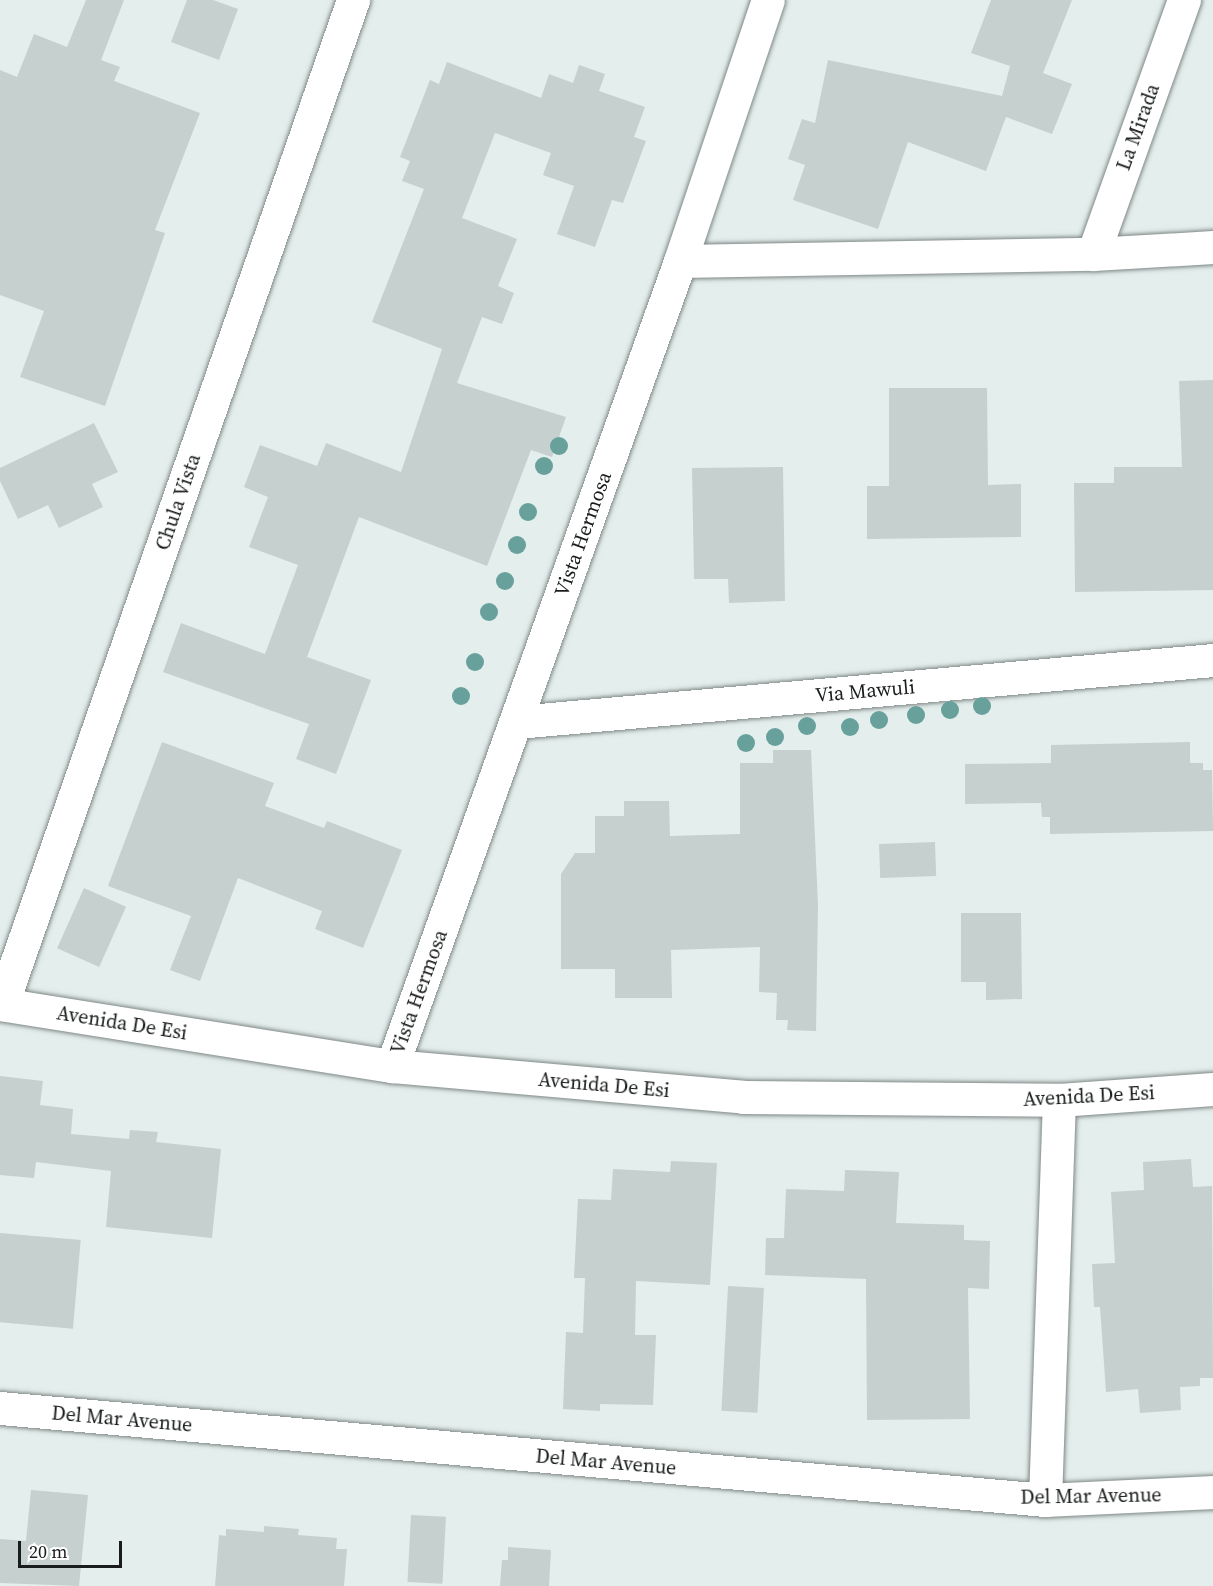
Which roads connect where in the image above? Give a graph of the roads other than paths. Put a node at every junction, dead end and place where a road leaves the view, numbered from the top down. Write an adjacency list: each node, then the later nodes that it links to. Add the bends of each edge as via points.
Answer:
1 (353, 0): 9 (street, Chula Vista)
2 (768, 0): 6 (street, Vista Hermosa)
3 (1184, 0): 5 (street, La Mirada)
4 (1213, 247): 5 (street)
5 (1093, 254): 6 (street)
6 (680, 261): 8 (street, Vista Hermosa)
7 (1213, 660): 8 (street, Via Mawuli)
8 (517, 722): 10 (street, Vista Hermosa)
9 (1, 1004): 10 (street, Avenida De Esi)
10 (392, 1066): 12 (street, Avenida De Esi, via 743,1097)
11 (1213, 1089): 12 (street, Avenida De Esi)
12 (1059, 1100): 15 (street)
13 (0, 1408): 15 (street, Del Mar Avenue)
14 (1213, 1492): 15 (street, Del Mar Avenue)
15 (1045, 1500)

